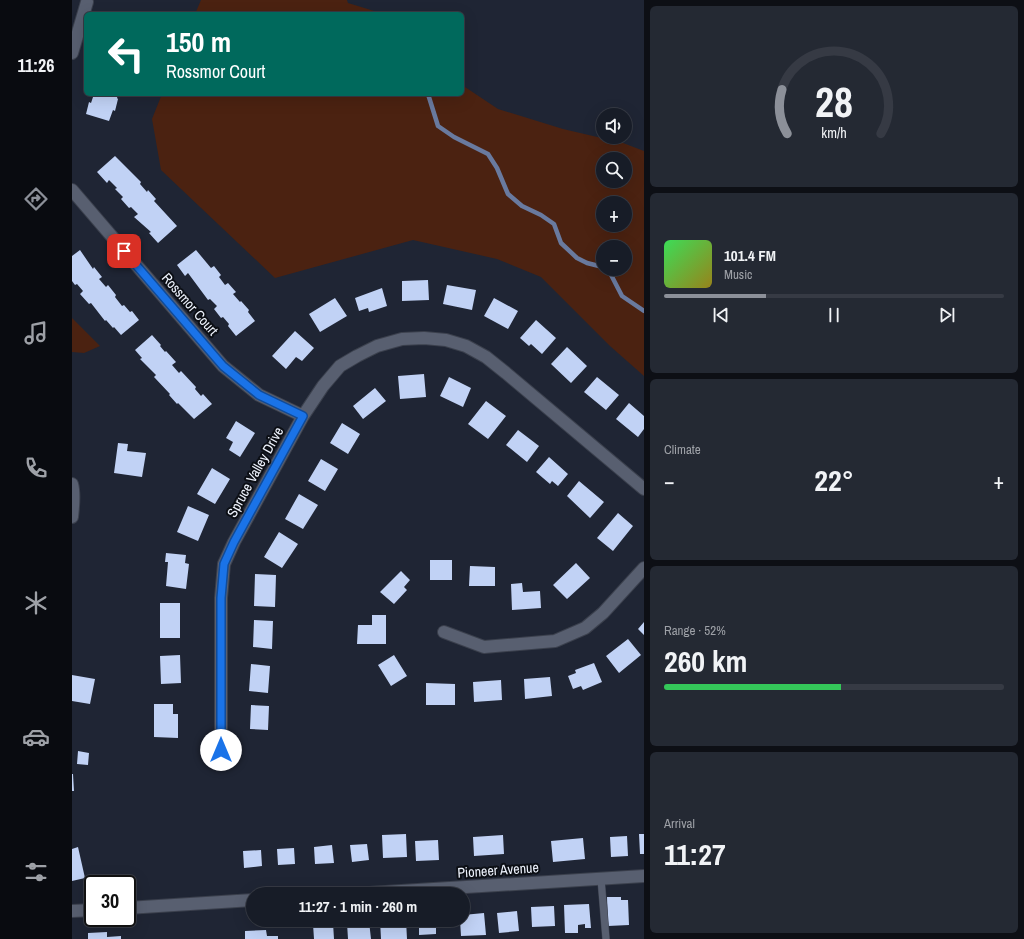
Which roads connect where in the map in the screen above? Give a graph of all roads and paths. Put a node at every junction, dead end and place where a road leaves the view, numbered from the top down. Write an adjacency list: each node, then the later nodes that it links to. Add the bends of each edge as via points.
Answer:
1 (87, 2): 3 (street)
2 (84, 12): 4 (street)
3 (84, 12)
4 (72, 53)
5 (72, 190): 6 (street, Rossmor Court, via 223,366 259,395)
6 (303, 416): 8 (street, Spruce Valley Drive, via 340,366 356,356 377,346 402,339 446,340 466,346 486,357); 12 (street, Spruce Valley Drive, via 224,564 221,598)
7 (72, 484): 9 (street)
8 (644, 489)
9 (72, 517)
10 (644, 568): 11 (street, via 585,628 555,642 484,647)
11 (444, 632)
12 (221, 750)
13 (644, 876): 14 (street, Pioneer Avenue)
14 (601, 879): 15 (street, Pioneer Avenue); 20 (lane)
15 (469, 887)
16 (246, 900): 17 (street)
17 (136, 907)
18 (84, 910): 19 (street)
19 (72, 911)
20 (606, 939)

